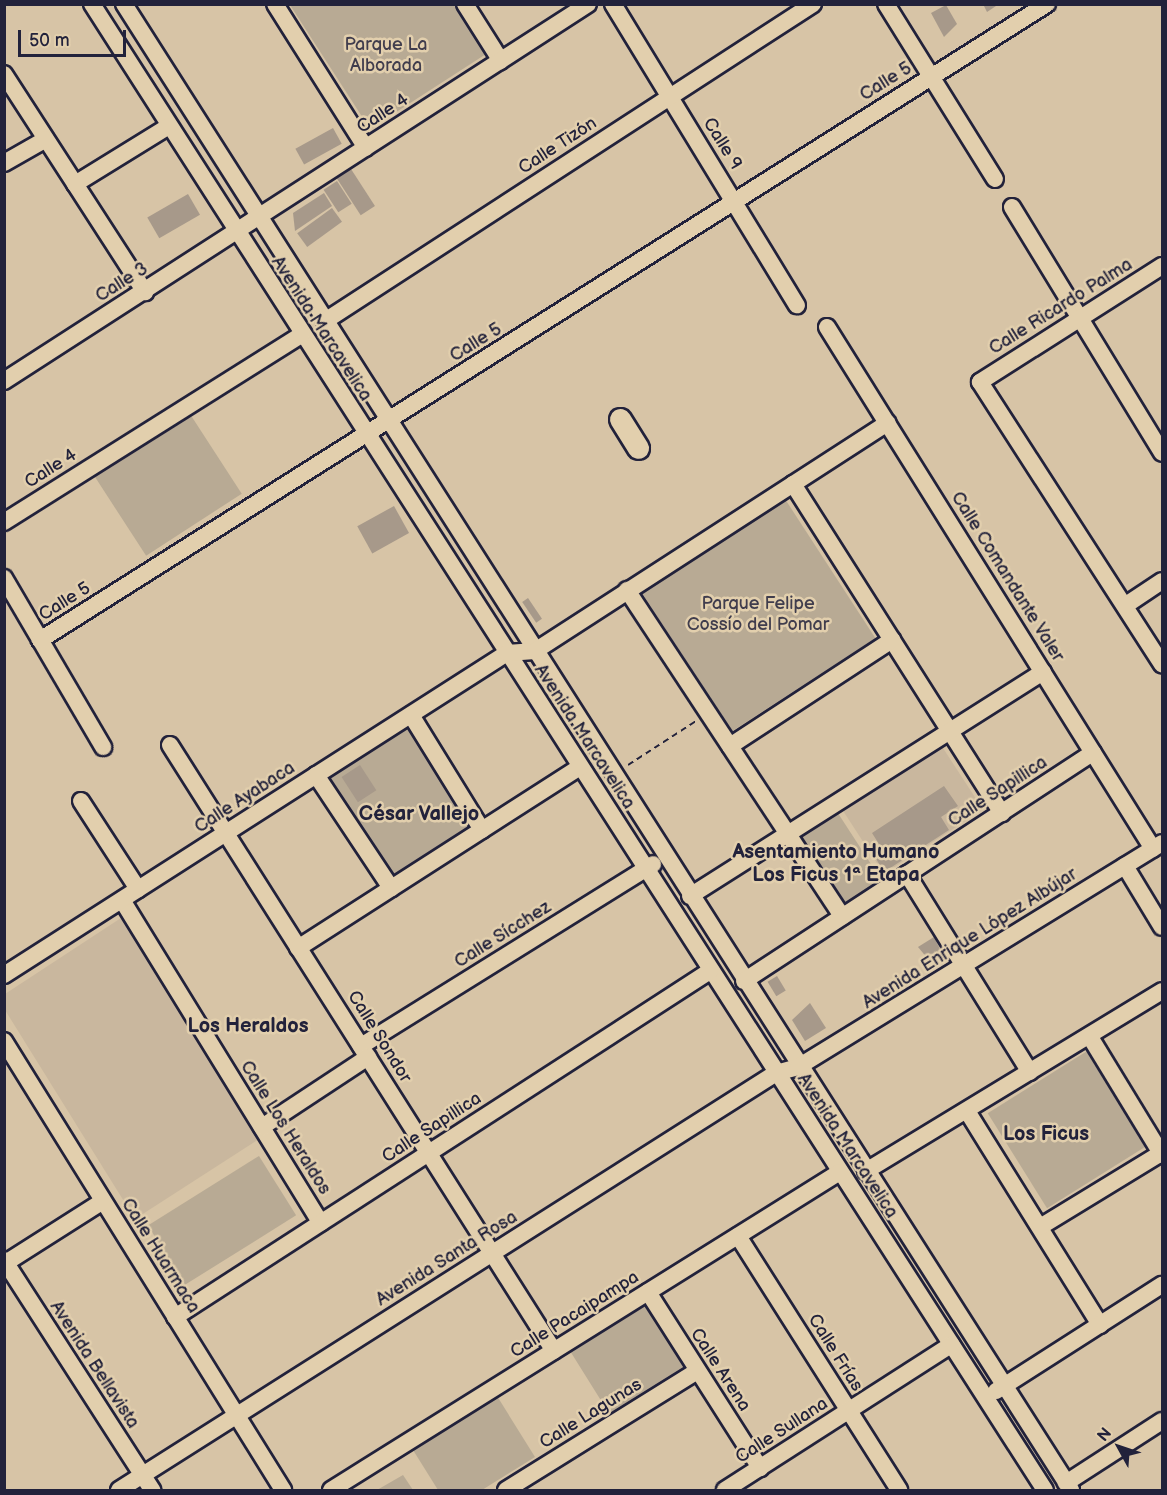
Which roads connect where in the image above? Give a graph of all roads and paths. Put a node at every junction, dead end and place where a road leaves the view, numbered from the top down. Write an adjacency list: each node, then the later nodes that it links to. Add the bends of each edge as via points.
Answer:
1 (92, 4): 11 (street, Avenida Marcavelica)
2 (124, 4): 10 (street, Avenida Marcavelica)
3 (275, 4): 18 (street)
4 (465, 4): 12 (street)
5 (588, 4): 12 (street, Calle 4)
6 (613, 4): 15 (street, Calle 9)
7 (813, 4): 15 (street, Calle Tizón)
8 (886, 4): 14 (street)
9 (1047, 4): 14 (street, Calle 5)
10 (140, 31): 11 (street); 24 (street, Avenida Marcavelica)
11 (117, 45): 16 (street, Avenida Marcavelica)
12 (501, 61): 18 (street, Calle 4)
13 (4, 75): 17 (street)
14 (931, 76): 20 (street); 22 (street, Calle 5)
15 (670, 97): 22 (street, Calle 9); 30 (street, Calle Tizón)
16 (169, 126): 21 (street); 25 (street, Avenida Marcavelica)
17 (46, 140): 19 (street); 21 (street)
18 (366, 148): 24 (street, Calle 4)
19 (4, 162)
20 (995, 179)
21 (75, 184): 27 (street)
22 (735, 201): 28 (street, Calle 9); 35 (street, Calle 5)
23 (1012, 207): 29 (street)
24 (259, 218): 25 (street, Calle 3); 30 (street, Avenida Marcavelica)
25 (237, 233): 27 (street, Calle 3); 32 (street, Avenida Marcavelica)
26 (1162, 266): 29 (street, Calle Ricardo Palma)
27 (145, 292): 33 (street, Calle 3)
28 (797, 305)
29 (1079, 317): 39 (street); 45 (street, Calle Ricardo Palma, via 980,382)
30 (325, 321): 35 (street, Avenida Marcavelica)
31 (827, 327): 36 (street, Calle Comandante Valer)
32 (302, 334): 37 (street, Avenida Marcavelica); 41 (street, Calle 4)
33 (4, 381)
34 (620, 419): 38 (main road)
35 (389, 421): 37 (street, Calle 5); 48 (street, Avenida Marcavelica)
36 (888, 423): 40 (street); 51 (street, Calle Comandante Valer)
37 (366, 434): 46 (street, Calle 5); 49 (street, Avenida Marcavelica)
38 (638, 448)
39 (1162, 453)
40 (793, 484): 44 (street); 47 (street)
41 (4, 522)
42 (4, 578): 46 (street)
43 (1162, 581): 45 (street)
44 (627, 590): 48 (street); 52 (street)
45 (1126, 605): 50 (street)
46 (40, 640): 57 (street)
47 (892, 640): 54 (street); 56 (street)
48 (535, 651): 49 (street); 60 (street, Avenida Marcavelica)
49 (507, 653): 53 (street, Calle Ayabaca); 59 (street, Avenida Marcavelica)
50 (1162, 664)
51 (1043, 672): 54 (street); 58 (street, Calle Comandante Valer)
52 (708, 713): 56 (street); 60 (path)
53 (411, 715): 61 (street, Calle Ayabaca); 64 (street)
54 (951, 730): 63 (street); 65 (street)
55 (170, 746): 66 (street, Calle Sondor)
56 (730, 746): 65 (street)
57 (103, 747)
58 (1093, 753): 63 (street, Calle Sapillica); 67 (street, Calle Comandante Valer)
59 (580, 767): 64 (street); 70 (street, Avenida Marcavelica)
60 (613, 774): 68 (street, Avenida Marcavelica)
61 (316, 775): 66 (street, Calle Ayabaca); 72 (street)
62 (81, 801): 73 (street)
63 (1002, 813): 71 (street, Calle Sapillica)
64 (482, 830): 72 (street)
65 (787, 832): 74 (street); 76 (street)
66 (225, 834): 73 (street, Calle Ayabaca); 78 (street, Calle Sondor)
67 (1158, 846): 69 (street, Avenida Enrique López Albújar)
68 (665, 857): 70 (street, Calle Sícchez); 74 (street, Avenida Marcavelica)
69 (1125, 866): 77 (street); 79 (street, Avenida Enrique López Albújar)
70 (646, 869): 80 (street, Avenida Marcavelica); 86 (street, Calle Sícchez)
71 (907, 874): 76 (street, Calle Sapillica); 79 (street)
72 (391, 888): 78 (street)
73 (138, 889): 75 (street, Calle Ayabaca)
74 (690, 896): 82 (street, Avenida Marcavelica)
75 (122, 900): 81 (street, Calle Ayabaca); 91 (street, Calle Los Heraldos)
76 (842, 916): 82 (street, Calle Sapillica)
77 (1162, 927)
78 (298, 948): 86 (street, Calle Sondor)
79 (964, 966): 87 (street, Avenida Enrique López Albújar); 88 (street)
80 (710, 971): 89 (street, Avenida Marcavelica); 92 (street, Calle Sapillica)
81 (4, 975)
82 (744, 981): 87 (street, Avenida Marcavelica)
83 (1162, 991): 84 (street)
84 (1090, 1037): 88 (street); 93 (street)
85 (4, 1041): 96 (street, Calle Huarmaca)
86 (364, 1052): 91 (street, Calle Sícchez); 92 (street, Calle Sondor)
87 (798, 1067): 89 (street, Avenida Santa Rosa); 94 (street, Avenida Marcavelica)
88 (1030, 1072): 90 (street)
89 (776, 1073): 95 (street, Avenida Marcavelica); 100 (street, Avenida Santa Rosa)
90 (967, 1110): 94 (street); 98 (street)
91 (262, 1127): 97 (street, Calle Los Heraldos)
92 (429, 1153): 97 (street, Calle Sapillica); 100 (street, Calle Sondor)
93 (1162, 1154): 98 (street)
94 (866, 1171): 109 (street, Avenida Marcavelica)
95 (840, 1172): 99 (street, Calle Pacaipampa); 106 (street, Avenida Marcavelica)
96 (103, 1201): 101 (street); 104 (street, Calle Huarmaca)
97 (321, 1223): 104 (street, Calle Sapillica)
98 (1040, 1227): 105 (street)
99 (738, 1236): 103 (street, Calle Pacaipampa); 111 (street, Calle Frías)
100 (492, 1252): 107 (street, Calle Sondor); 112 (street, Avenida Santa Rosa)
101 (5, 1262): 115 (street, Avenida Bellavista)
102 (1162, 1285): 105 (street)
103 (648, 1292): 107 (street, Calle Pacaipampa); 108 (street, Calle Arena)
104 (175, 1317): 112 (street, Calle Huarmaca)
105 (1100, 1325): 109 (street)
106 (951, 1345): 110 (street, Avenida Marcavelica); 111 (street, Calle Sullana)
107 (554, 1351): 120 (street, Calle Pacaipampa)
108 (697, 1371): 114 (street, Calle Arena); 121 (street, Calle Lagunas)
109 (1004, 1385): 110 (street); 116 (street, Avenida Marcavelica)
110 (986, 1399): 124 (street, Avenida Marcavelica)
111 (849, 1411): 114 (street, Calle Sullana); 123 (street, Calle Frías)
112 (236, 1416): 115 (street, Avenida Santa Rosa); 119 (street, Calle Huarmaca)
113 (1162, 1421): 116 (street)
114 (760, 1468): 122 (street, Calle Sullana)
115 (142, 1476): 117 (street, Avenida Santa Rosa); 118 (street, Avenida Bellavista)
116 (1069, 1487)
117 (119, 1491)
118 (152, 1491)
119 (283, 1491)
120 (331, 1491)
121 (506, 1491)
122 (725, 1491)
123 (899, 1491)
124 (1045, 1491)

